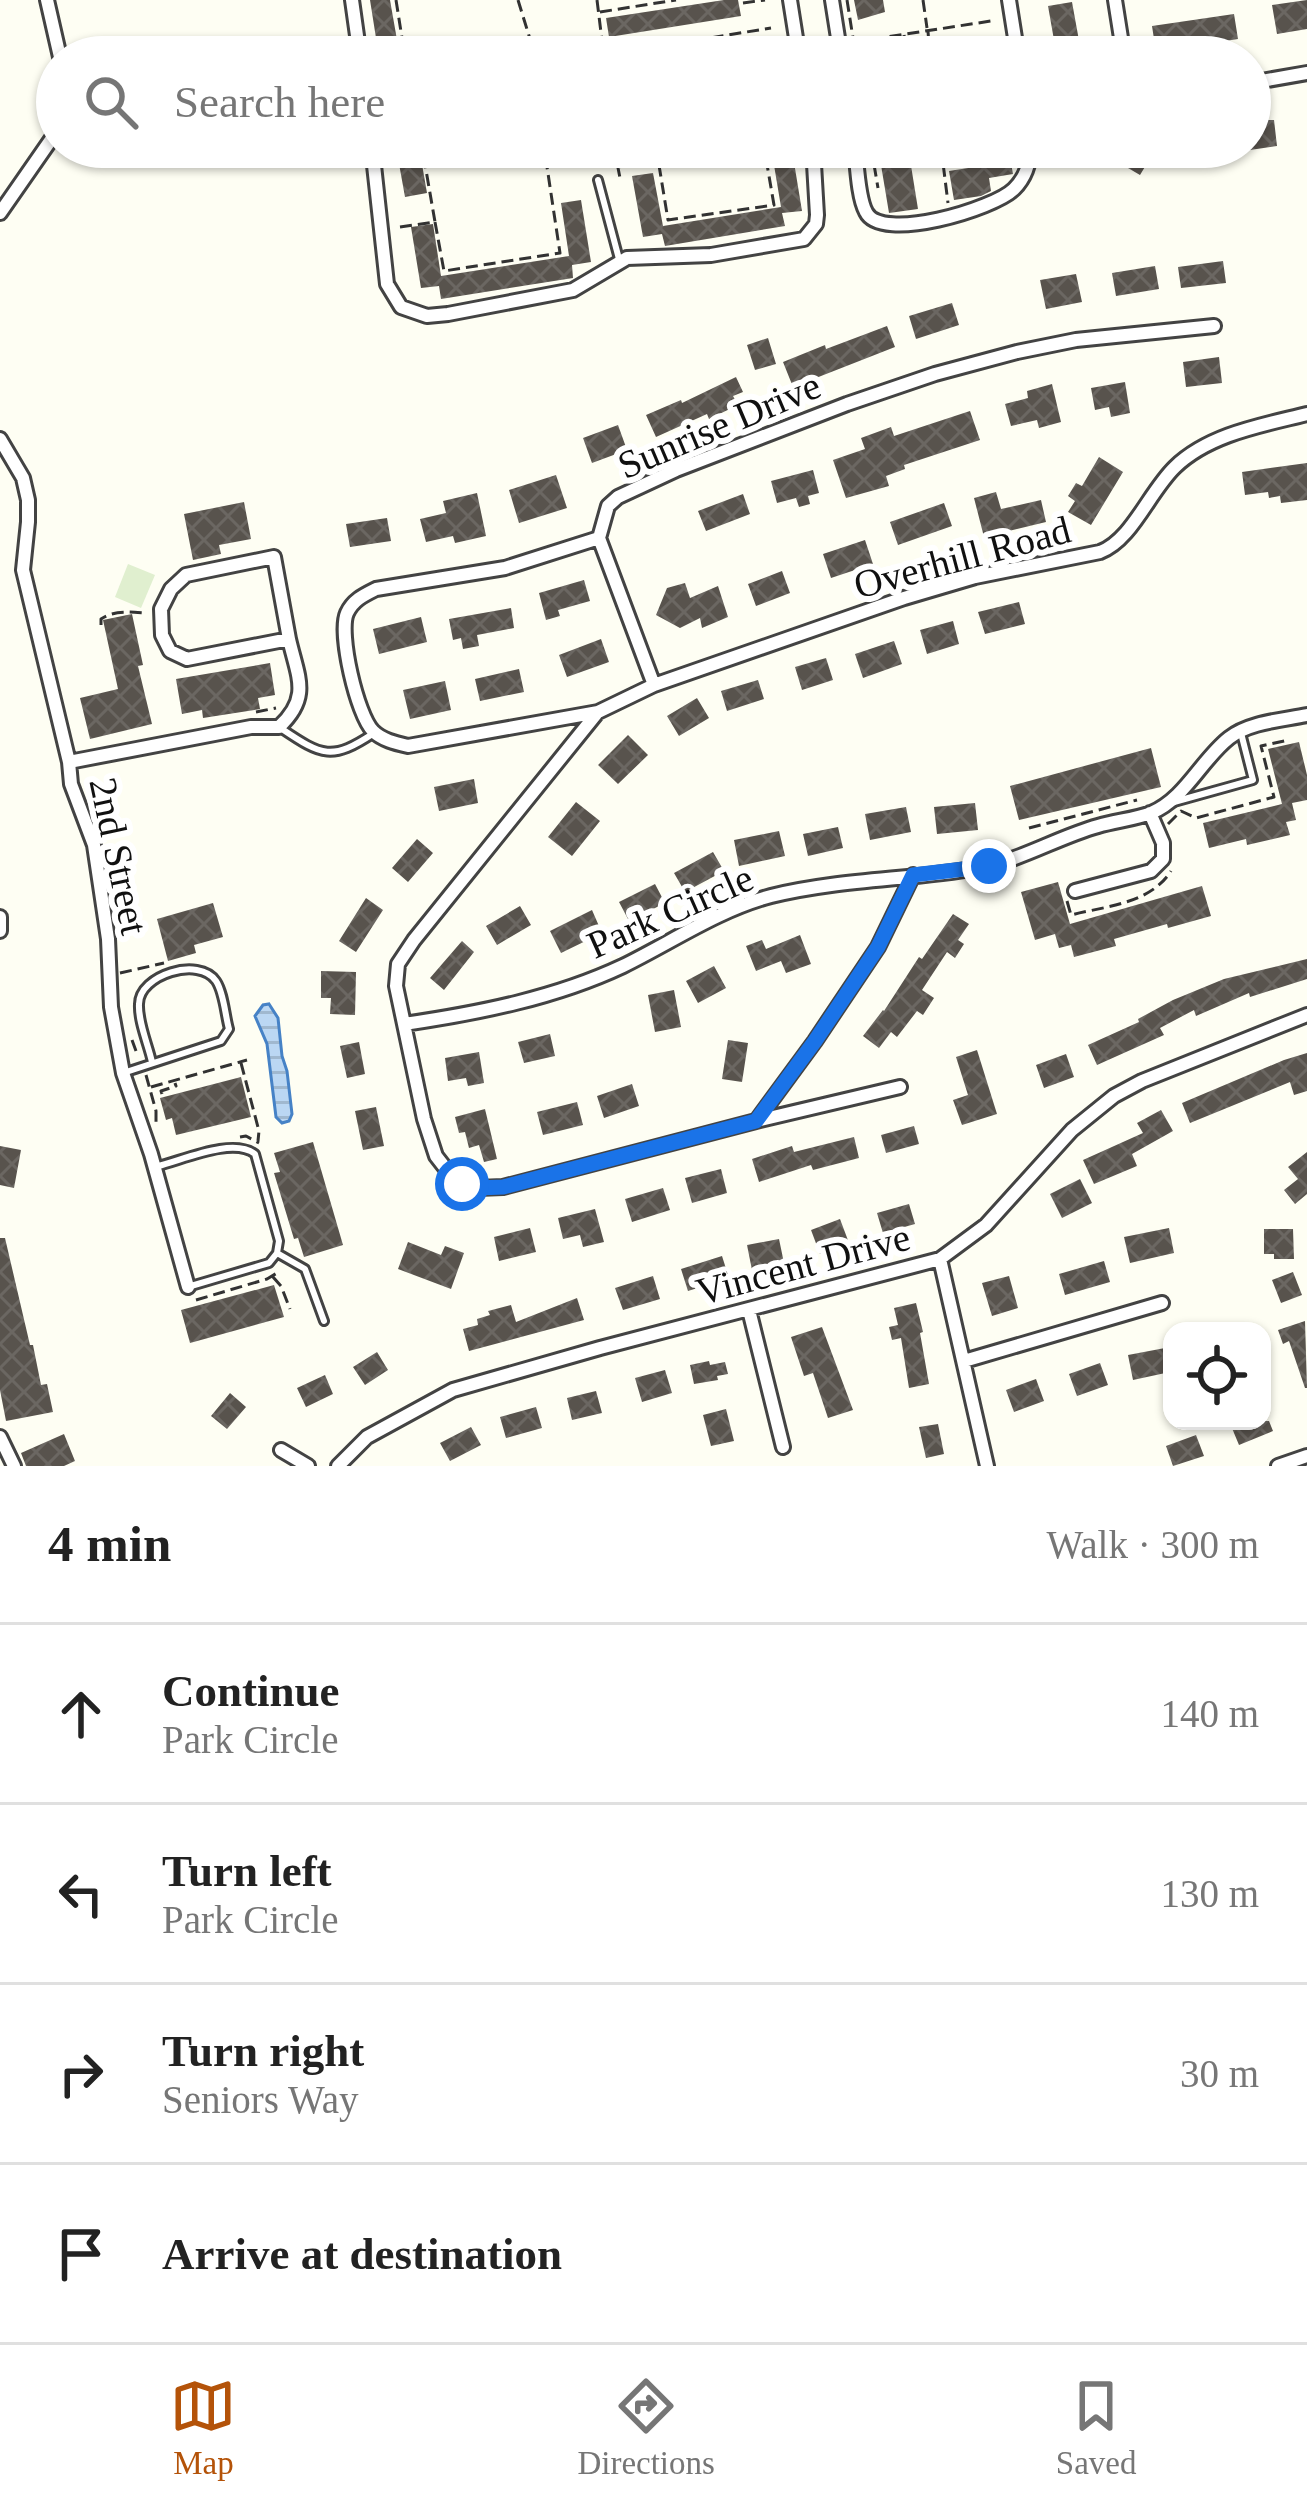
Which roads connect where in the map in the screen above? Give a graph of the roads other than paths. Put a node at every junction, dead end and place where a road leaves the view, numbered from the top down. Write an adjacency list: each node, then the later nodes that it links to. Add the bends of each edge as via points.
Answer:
1 (47, 0): 7 (street)
2 (352, 0): 8 (street)
3 (790, 0): 9 (street)
4 (832, 0): 10 (street)
5 (1010, 0): 11 (street)
6 (1114, 0): 12 (street)
7 (55, 36)
8 (357, 36)
9 (796, 36)
10 (838, 36)
11 (1015, 36)
12 (1120, 36)
13 (1307, 74): 14 (street)
14 (1271, 80)
15 (36, 161): 21 (street)
16 (374, 168): 22 (street, via 387,284 412,312 448,314 573,290)
17 (815, 168): 22 (street, via 817,215 804,239)
18 (858, 168): 19 (street, via 866,213 888,226 999,200)
19 (1025, 168)
20 (598, 180): 22 (lane)
21 (0, 213)
22 (620, 262)
23 (1214, 326): 26 (street, Sunrise Drive, via 1017,352 847,404 618,496)
24 (1307, 414): 28 (street, Overhill Road, via 1201,448 1176,466 1110,548 922,593)
25 (0, 439): 34 (street, 2nd Street, via 28,500 23,570)
26 (599, 538): 28 (street); 33 (street, Sunrise Drive, via 505,568 358,598 345,616 346,643 362,715)
27 (289, 639): 27 (street, via 188,659 170,652 161,609 185,575 274,557); 31 (street, via 301,697)
28 (654, 685): 29 (street, Overhill Road)
29 (598, 712): 33 (street, via 408,746); 42 (street, via 400,959 395,979)
30 (1307, 715): 32 (street)
31 (279, 727): 33 (lane, via 311,749 338,753); 34 (street)
32 (1240, 731): 35 (street); 35 (lane, via 1253,780)
33 (374, 733)
34 (69, 762): 44 (street, 2nd Street, via 94,844)
35 (1170, 803): 36 (street, Park Circle)
36 (1150, 813): 37 (street, Park Circle, via 989,866); 38 (street, via 1163,843 1163,859 1151,871)
37 (913, 875): 42 (street, Park Circle, via 768,897 584,982); 46 (street, via 878,947)
38 (1069, 890)
39 (0, 917): 40 (street)
40 (0, 931)
41 (1307, 1016): 49 (street, Vincent Drive, via 1114,1096 986,1225)
42 (404, 1024): 46 (street, via 436,1156 462,1184 503,1187)
43 (152, 1062): 43 (lane, via 220,1041 229,1029 218,983 207,973 189,969 142,992); 44 (lane)
44 (123, 1073): 47 (street, 2nd Street)
45 (900, 1088): 46 (street)
46 (756, 1121)
47 (154, 1167): 48 (lane, via 229,1147 255,1154); 50 (street, 2nd Street)
48 (277, 1253): 50 (lane); 53 (lane, via 305,1269)
49 (940, 1258): 52 (street, Vincent Drive); 54 (street)
50 (192, 1293)
51 (1162, 1303): 54 (street)
52 (748, 1310): 56 (street); 61 (street, Vincent Drive, via 453,1390 367,1437)
53 (324, 1321)
54 (964, 1360): 62 (street)
55 (0, 1437): 59 (street)
56 (782, 1448)
57 (281, 1450): 60 (street)
58 (1307, 1456): 63 (street)
59 (14, 1466)
60 (308, 1466)
61 (338, 1466)
62 (987, 1466)
63 (1278, 1466)

